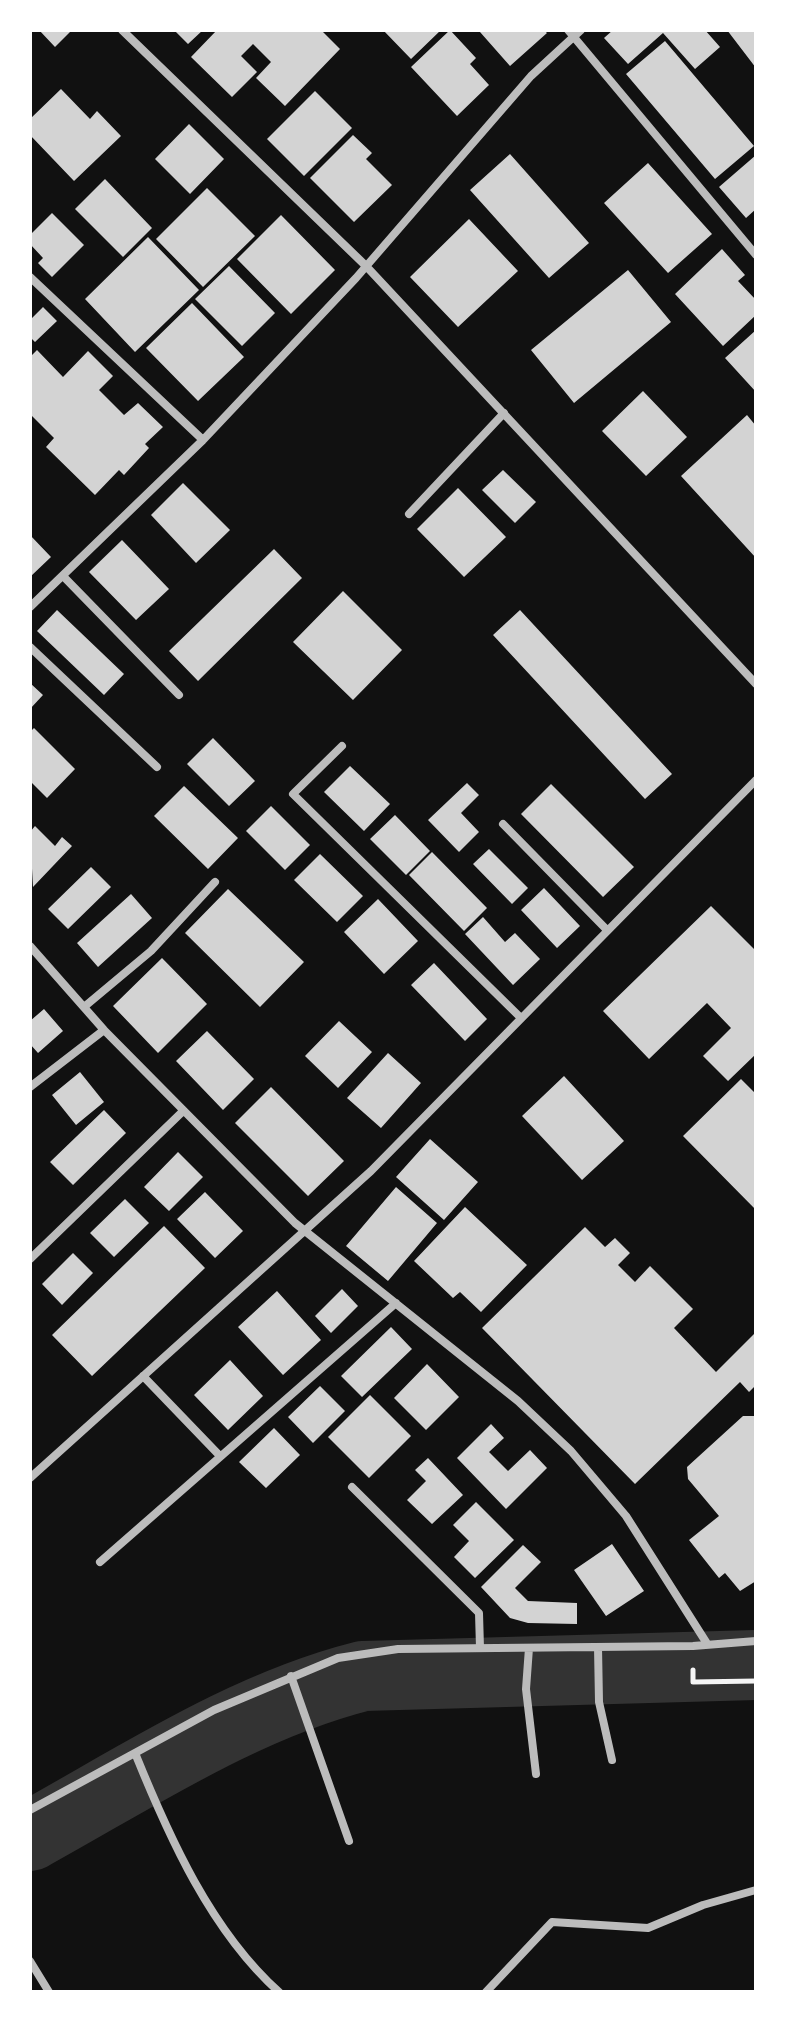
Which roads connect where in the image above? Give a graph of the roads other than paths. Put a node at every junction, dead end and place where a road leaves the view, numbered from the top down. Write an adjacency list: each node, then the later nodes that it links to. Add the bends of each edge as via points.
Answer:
1 (122, 30): 4 (street)
2 (574, 32): 3 (street); 4 (street)
3 (756, 255)
4 (366, 266): 6 (street); 7 (street)
5 (30, 277): 7 (street)
6 (504, 413): 8 (street); 12 (street)
7 (203, 440): 9 (street)
8 (409, 514)
9 (63, 576): 10 (street); 13 (street)
10 (30, 607)
11 (30, 647): 15 (street)
12 (756, 684)
13 (179, 695)
14 (342, 746): 22 (street, via 293,794)
15 (157, 767)
16 (756, 780): 19 (street)
17 (503, 824): 19 (street)
18 (215, 882): 21 (street, via 151,951)
19 (607, 930): 22 (street)
20 (30, 946): 21 (street)
21 (84, 1007): 23 (street)
22 (521, 1018): 26 (street)
23 (104, 1030): 24 (street); 25 (street)
24 (30, 1087)
25 (183, 1111): 26 (street); 27 (street)
26 (307, 1232): 28 (street); 29 (street)
27 (30, 1259)
28 (396, 1303): 30 (street); 35 (street, via 518,1401 598,1479)
29 (143, 1376): 30 (street); 31 (street)
30 (220, 1456): 33 (street)
31 (30, 1478)
32 (352, 1487): 37 (street, via 479,1613)
33 (100, 1562)
34 (756, 1641): 35 (street)
35 (706, 1642): 36 (street)
36 (598, 1647): 38 (street); 41 (street, via 599,1702)
37 (480, 1648): 38 (street); 39 (street, via 398,1649 338,1658)
38 (529, 1648): 42 (street, via 526,1689)
39 (291, 1678): 40 (street, via 214,1710); 44 (street)
40 (136, 1754): 43 (street); 48 (street, via 226,1932 251,1967)
41 (612, 1760)
42 (536, 1774)
43 (30, 1810)
44 (349, 1841)
45 (756, 1890): 49 (street, via 648,1928 552,1922)
46 (30, 1961): 47 (street)
47 (49, 1992)
48 (279, 1992)
49 (486, 1992)

